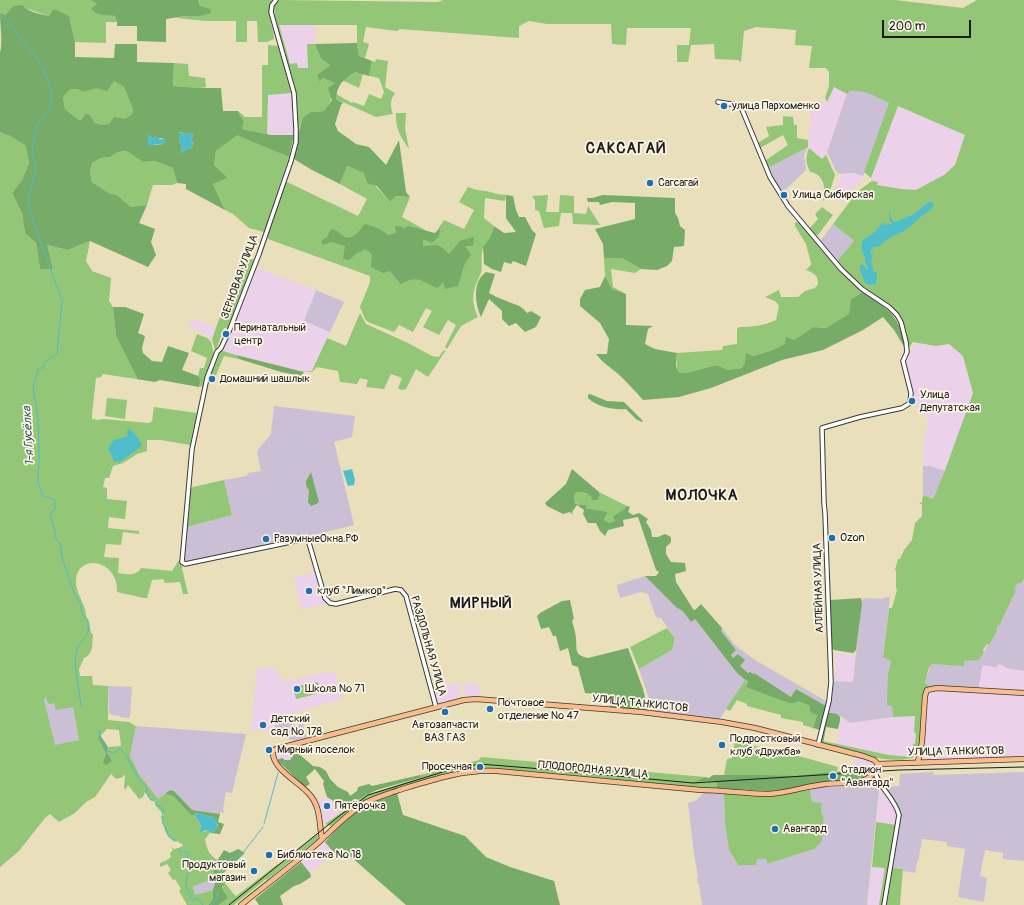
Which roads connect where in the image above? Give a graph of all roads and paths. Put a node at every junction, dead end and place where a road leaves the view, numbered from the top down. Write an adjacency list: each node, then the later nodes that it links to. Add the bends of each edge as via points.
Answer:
1 (276, 0): 3 (street, ЗЕРНОВАЯ УЛИЦА, via 271,12 294,93 296,142 259,254 230,329 214,357 207,378 192,449 182,562 185,564 307,539 325,598 330,603 336,604 395,589)
2 (718, 102): 6 (street, АЛЛЕЙНАЯ УЛИЦА, via 741,107 770,177 788,206 841,269 862,289 897,315 906,342 907,352 903,361 911,393 910,403 902,408 822,428 831,682)
3 (401, 590): 5 (street, РАЗДОЛЬНАЯ УЛИЦА, via 406,596)
4 (1024, 693): 8 (main road, via 932,688 927,690)
5 (436, 708): 6 (main road, УЛИЦА ТАНКИСТОВ, via 476,699 641,712 737,725); 13 (main road, УЛИЦА ТАНКИСТОВ, via 273,751 280,768 311,795 319,814)
6 (818, 745): 9 (main road, УЛИЦА ТАНКИСТОВ, via 863,756)
7 (1024, 759): 8 (main road, УЛИЦА ТАНКИСТОВ)
8 (918, 762): 9 (main road, УЛИЦА ТАНКИСТОВ)
9 (878, 764): 10 (main road)
10 (875, 772): 11 (main road); 12 (street)
11 (866, 780): 12 (street); 14 (main road, ПЛОДОРОДНАЯ УЛИЦА, via 760,794 481,770 424,783 370,800)
12 (882, 787): 17 (street, via 894,802 899,815)
13 (320, 824): 14 (main road, via 326,829); 15 (main road, УЛИЦА ТАНКИСТОВ)
14 (332, 829): 15 (main road, ПЛОДОРОДНАЯ УЛИЦА)
15 (322, 839): 16 (main road, ПЛОДОРОДНАЯ УЛИЦА)
16 (241, 905)
17 (884, 905)

